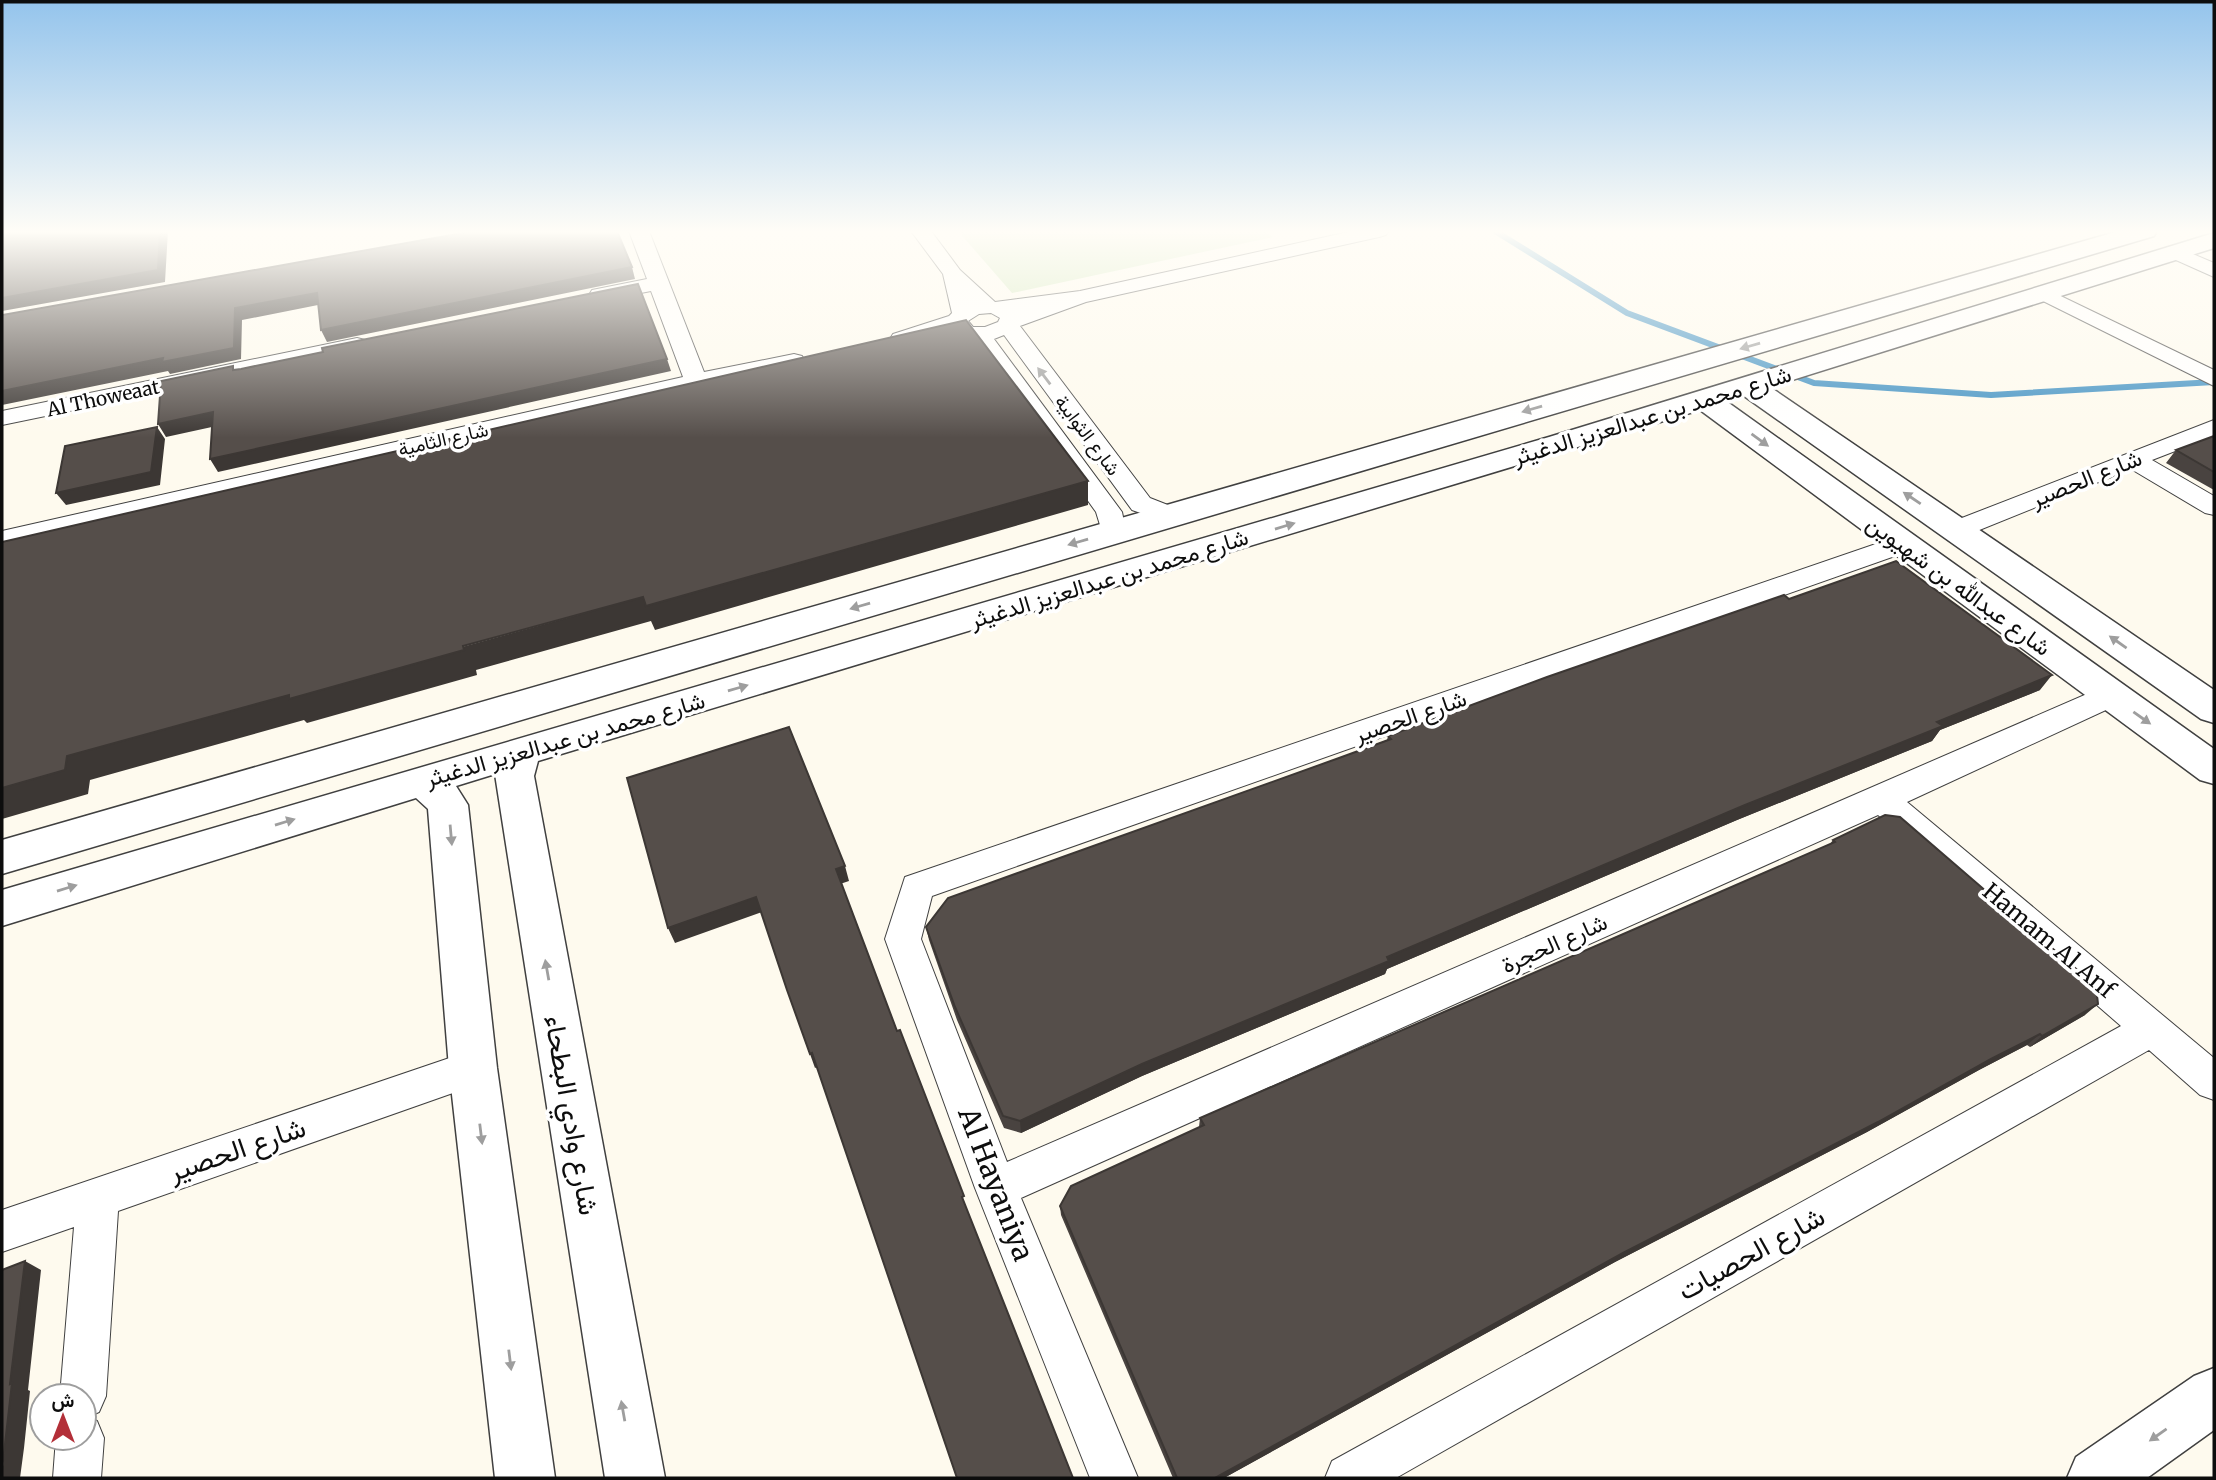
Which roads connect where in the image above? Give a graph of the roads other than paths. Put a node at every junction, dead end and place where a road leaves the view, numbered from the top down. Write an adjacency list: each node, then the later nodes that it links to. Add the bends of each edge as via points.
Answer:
1 (664, 300): 14 (street)
2 (962, 300): 9 (street)
3 (981, 300): 8 (street, شارع الثوابية)
4 (1070, 300): 8 (street)
5 (1908, 300): 21 (street, شارع محمد بن عبدالعزيز الدغيثر, one-way to 21)
6 (2020, 300): 15 (street, شارع محمد بن عبدالعزيز الدغيثر)
7 (2056, 300): 13 (street)
8 (1004, 321): 9 (street, via 995,333); 21 (street, شارع الثوابية, one-way to 8, via 1141,504)
9 (971, 329): 11 (street); 23 (street, شارع الثوابية, via 1109,512)
10 (384, 340): 17 (street, Al Thoweaat)
11 (878, 345)
12 (817, 357): 14 (street, شارع الثامية)
13 (2214, 379)
14 (696, 380): 24 (street, شارع الثامية)
15 (1749, 386): 16 (street, شارع محمد بن عبدالعزيز الدغيثر); 22 (street, شارع عبدالله بن شهيوين, one-way to 15)
16 (1705, 400): 25 (street, شارع عبدالله بن شهيوين, one-way to 25); 27 (street, شارع محمد بن عبدالعزيز الدغيثر, one-way to 16)
17 (2, 418)
18 (2214, 426): 19 (street, شارع الحصير)
19 (2132, 459): 20 (street); 22 (street, شارع الحصير)
20 (2214, 507)
21 (1169, 515): 23 (street, شارع محمد بن عبدالعزيز الدغيثر)
22 (1958, 529): 29 (street, شارع عبدالله بن شهيوين, one-way to 22)
23 (1113, 532): 26 (street, شارع محمد بن عبدالعزيز الدغيثر, one-way to 26)
24 (2, 540)
25 (1902, 544): 28 (street, شارع عبدالله بن شهيوين); 37 (street, شارع الحصير)
26 (910, 591): 27 (street); 34 (street, شارع محمد بن عبدالعزيز الدغيثر, one-way to 34)
27 (932, 632): 30 (street, شارع محمد بن عبدالعزيز الدغيثر, one-way to 27)
28 (2110, 695): 31 (street, شارع عبدالله بن شهيوين, one-way to 31); 33 (street, شارع الحجرة)
29 (2214, 709)
30 (521, 752): 32 (street, شارع محمد بن عبدالعزيز الدغيثر); 50 (street, شارع وادي البطحاء, one-way to 30, via 514,776)
31 (2214, 769)
32 (419, 781): 35 (street, شارع محمد بن عبدالعزيز الدغيثر, one-way to 32); 40 (street, one-way to 40, via 437,791 448,805)
33 (1882, 799): 39 (street, Hamam Al Anf); 42 (street, شارع الحجرة)
34 (188, 802): 35 (street); 36 (street, شارع محمد بن عبدالعزيز الدغيثر)
35 (182, 853): 38 (street, شارع محمد بن عبدالعزيز الدغيثر, one-way to 35)
36 (2, 857)
37 (917, 887): 42 (street, Al Hayaniya, via 903,939)
38 (2, 908)
39 (2152, 1028): 41 (street, Hamam Al Anf); 52 (street, شارع الحصيات)
40 (473, 1068): 43 (street, شارع الحصير); 49 (street, one-way to 49)
41 (2213, 1079)
42 (996, 1188): 51 (street, Al Hayaniya)
43 (98, 1198): 44 (street, شارع الحصير); 45 (street)
44 (2, 1231)
45 (84, 1382)
46 (2214, 1396): 53 (street, one-way to 53)
47 (79, 1452): 48 (street)
48 (77, 1478)
49 (525, 1478)
50 (635, 1478)
51 (1114, 1478)
52 (1349, 1478)
53 (2097, 1478)

